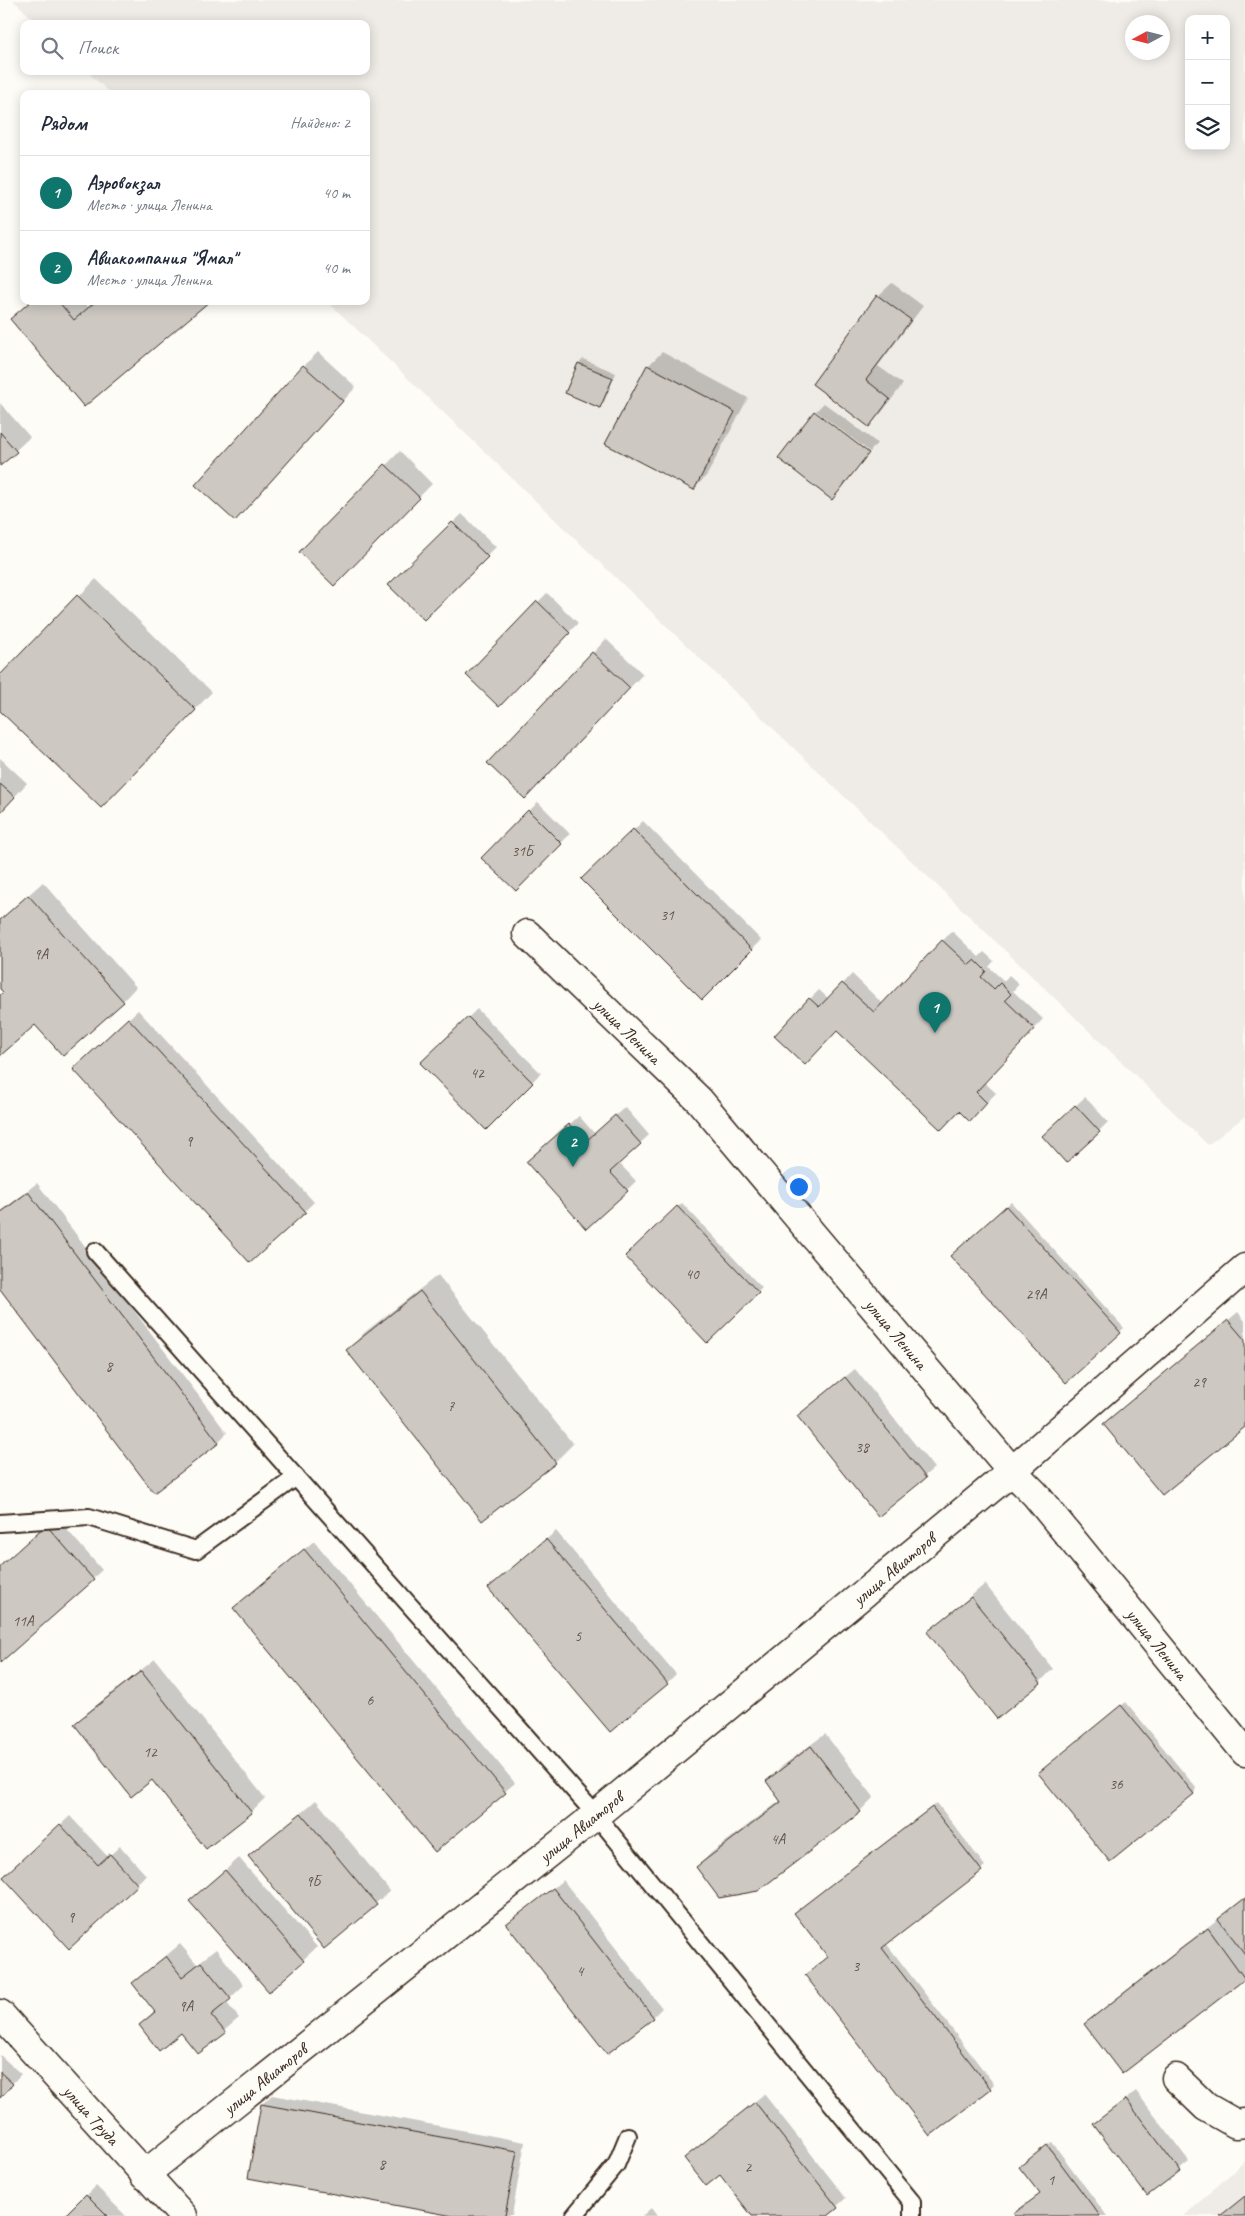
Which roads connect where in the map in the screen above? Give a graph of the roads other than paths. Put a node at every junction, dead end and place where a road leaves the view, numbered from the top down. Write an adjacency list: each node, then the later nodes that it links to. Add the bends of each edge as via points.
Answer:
1 (527, 934): 4 (street, улица Ленина, via 699,1100)
2 (96, 1251): 5 (lane)
3 (1242, 1277): 4 (street, улица Авиаторов)
4 (1012, 1471): 7 (street, улица Ленина, via 1035,1494); 8 (street, улица Авиаторов)
5 (296, 1477): 6 (lane, via 196,1550 89,1517); 8 (lane)
6 (0, 1524)
7 (1245, 1752)
8 (596, 1815): 13 (street, улица Авиаторов); 16 (lane, via 912,2202)
9 (0, 2014): 13 (street, улица Труда)
10 (1176, 2078): 11 (street, via 1206,2108 1236,2124)
11 (1245, 2123)
12 (628, 2136): 15 (lane, via 616,2165)
13 (144, 2176): 14 (street, улица Труда)
14 (183, 2216)
15 (574, 2216)
16 (912, 2216)

